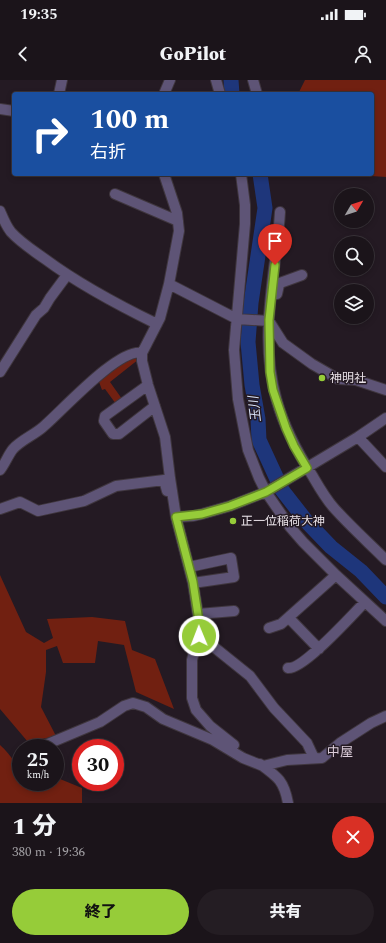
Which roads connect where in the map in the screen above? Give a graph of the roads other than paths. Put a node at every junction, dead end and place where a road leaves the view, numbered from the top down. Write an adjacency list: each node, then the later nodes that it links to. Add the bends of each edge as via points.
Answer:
1 (62, 80): 5 (street)
2 (170, 80): 6 (street)
3 (216, 80): 7 (street)
4 (253, 80): 8 (street)
5 (59, 92)
6 (165, 92)
7 (219, 92)
8 (256, 92)
9 (0, 109): 10 (street)
10 (12, 111)
11 (165, 176): 16 (street)
12 (241, 176): 20 (street, via 245,224)
13 (115, 194): 16 (street)
14 (0, 210): 17 (street, via 18,239)
15 (280, 212): 21 (street)
16 (178, 221): 19 (street, via 178,240)
17 (67, 275): 22 (street, via 119,306); 24 (street, via 36,316)
18 (302, 275): 21 (street, via 280,283 273,319)
19 (170, 284): 20 (street); 22 (street)
20 (240, 319): 21 (street); 33 (street, via 234,350 238,399 248,450 259,478)
21 (267, 321): 26 (street, via 283,343 312,364 338,379 356,380); 31 (street, via 273,390 286,428)
22 (157, 324): 23 (street)
23 (142, 353): 25 (street); 32 (street, via 126,356 90,382 42,429 12,450)
24 (0, 372)
25 (148, 385): 27 (street); 27 (street, via 104,416 104,421 113,434 119,434)
26 (386, 390)
27 (155, 406): 34 (street, via 165,436)
28 (386, 418): 29 (street)
29 (358, 437): 30 (street); 31 (street)
30 (386, 467)
31 (305, 468): 33 (street); 37 (street, via 334,508)
32 (0, 470)
33 (268, 491): 36 (street, via 202,514); 39 (street, via 290,527)
34 (174, 504): 35 (street, via 168,501 164,480 116,486 84,501 38,511 20,502); 36 (street)
35 (0, 509)
36 (176, 517): 38 (street)
37 (386, 560)
38 (189, 567): 40 (street); 40 (street, via 231,558 234,577)
39 (336, 575): 41 (street); 44 (street)
40 (193, 582): 43 (street)
41 (365, 602): 45 (street); 48 (street)
42 (234, 611): 43 (street)
43 (198, 614): 47 (street)
44 (289, 618): 46 (street, via 282,624); 48 (street)
45 (386, 621)
46 (269, 628)
47 (199, 636): 52 (street, via 250,676 274,708 307,743); 53 (street, via 192,660 192,698 196,710 226,740)
48 (319, 649): 49 (street, via 302,663)
49 (288, 668)
50 (386, 716): 52 (street, via 340,743 322,758)
51 (59, 739): 53 (street, via 100,722 133,703 146,707 163,719 213,740 243,758)
52 (314, 758): 53 (street, via 288,760)
53 (263, 766): 54 (street, via 280,780 286,790)
54 (288, 803)

